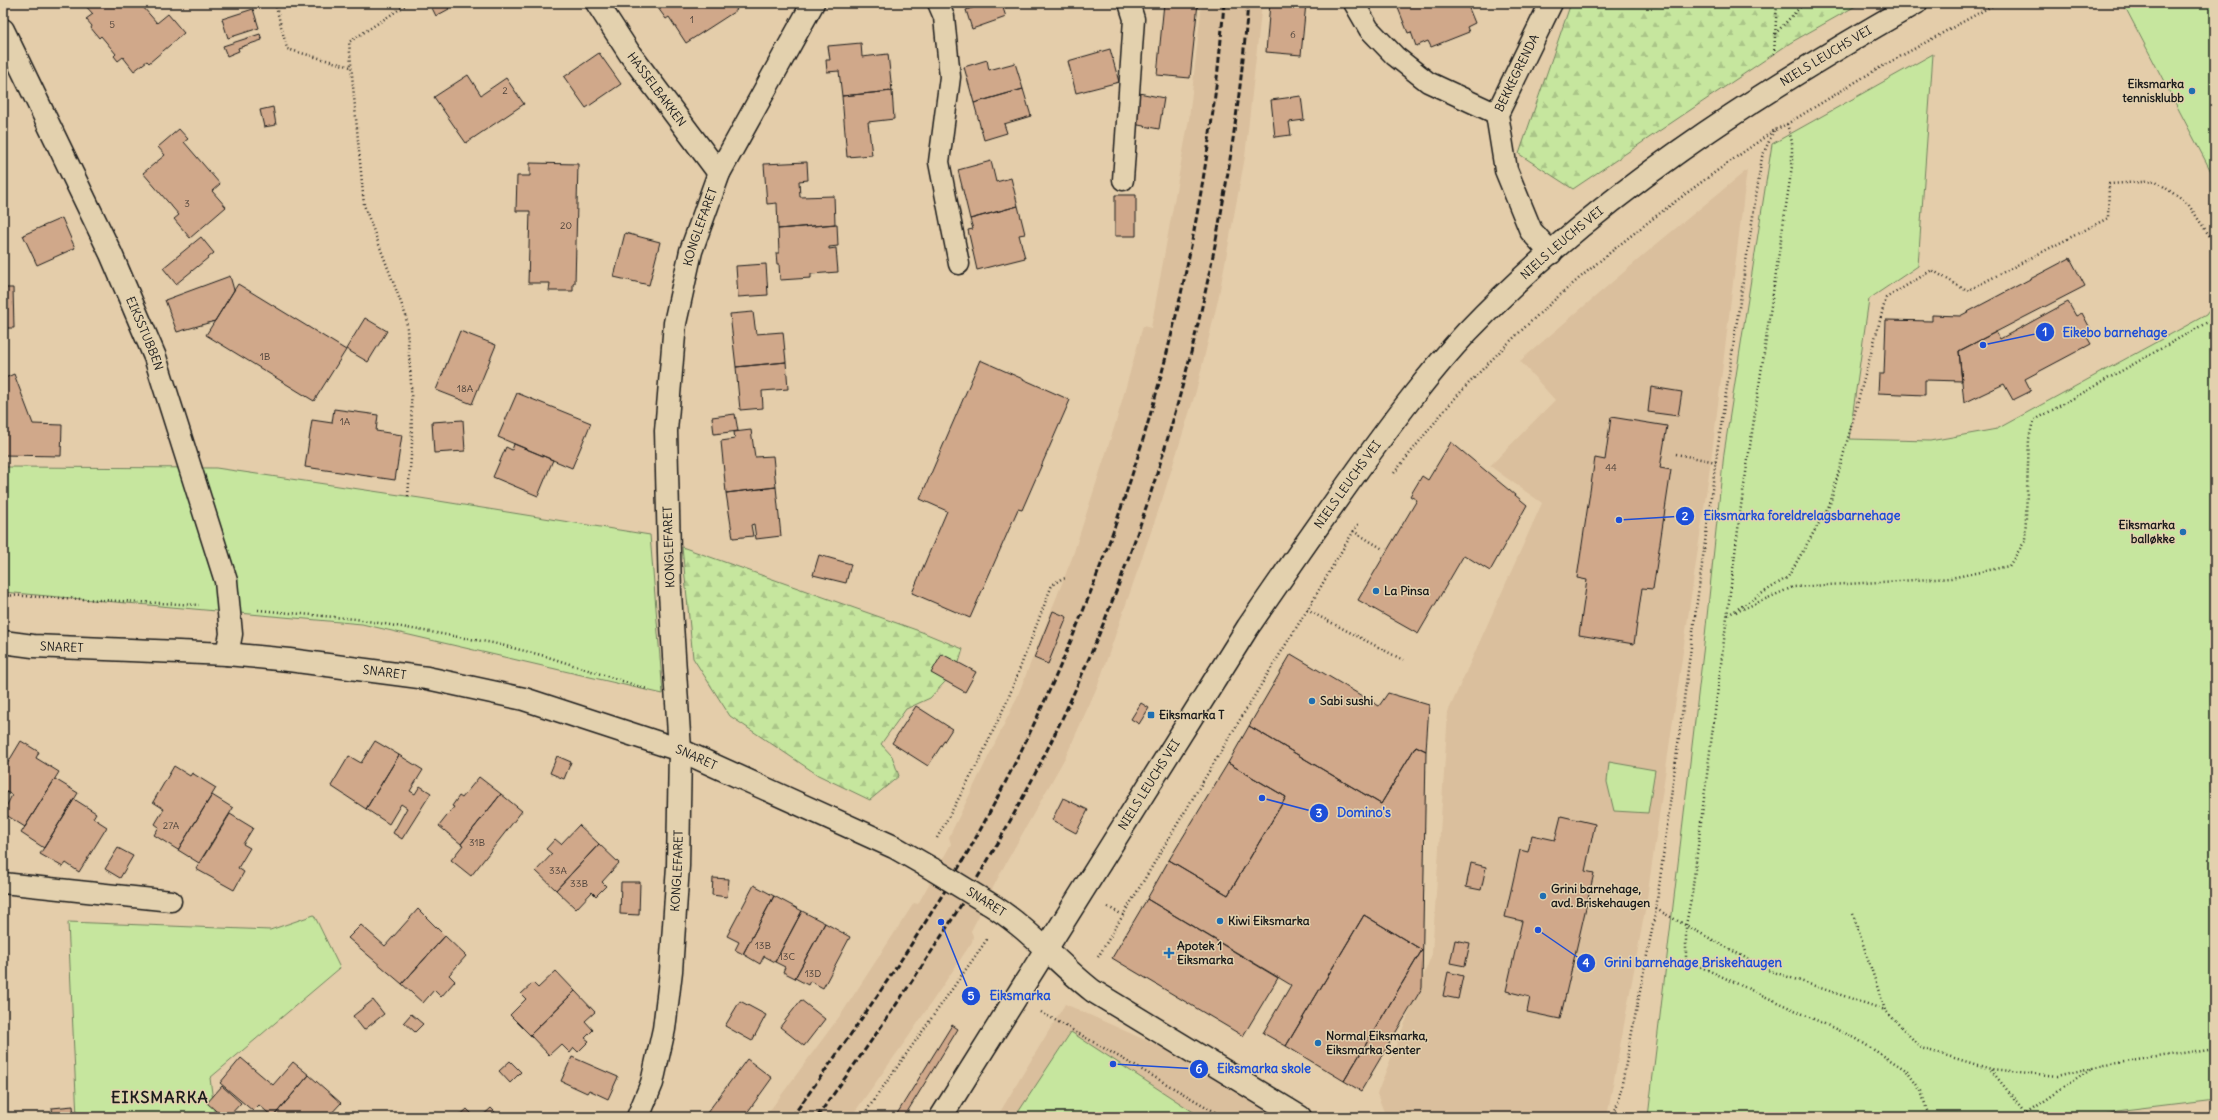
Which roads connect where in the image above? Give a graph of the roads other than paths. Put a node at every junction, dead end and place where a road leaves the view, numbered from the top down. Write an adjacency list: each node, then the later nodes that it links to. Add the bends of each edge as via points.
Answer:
1 (597, 3): 10 (street, HASSELBAKKEN, via 630,54)
2 (813, 3): 10 (street, KONGLEFARET)
3 (938, 3): 13 (lane, via 944,17 950,77 939,162)
4 (1129, 3): 11 (lane, via 1134,19)
5 (1354, 3): 9 (lane, via 1369,29 1395,56 1428,82)
6 (1551, 3): 9 (street, BEKKEGRENDA)
7 (1916, 3): 12 (street, NIELS LEUCHS VEI, via 1775,86 1699,138 1650,172)
8 (3, 30): 15 (street, EIKSSTUBBEN, via 111,254 155,357 226,580 231,634)
9 (1497, 114): 12 (street, BEKKEGRENDA, via 1506,170 1531,231)
10 (719, 173): 16 (street, KONGLEFARET, via 692,251 675,323 667,423 670,593)
11 (1123, 180)
12 (1551, 254): 19 (street, NIELS LEUCHS VEI, via 1499,301 1449,352 1413,395 1336,500 1248,627)
13 (959, 264)
14 (3, 642): 15 (street, SNARET, via 33,646)
15 (226, 654): 16 (street, SNARET, via 355,668 478,688 524,699)
16 (680, 750): 19 (street, SNARET, bridge, via 894,847 988,903 1021,926); 20 (street, KONGLEFARET, via 678,866 664,1029 652,1083)
17 (3, 883): 18 (lane)
18 (171, 901)
19 (1046, 950): 21 (street, NIELS LEUCHS VEI); 22 (street, SNARET, via 1093,991)
20 (638, 1117)
21 (941, 1117)
22 (1300, 1117)

